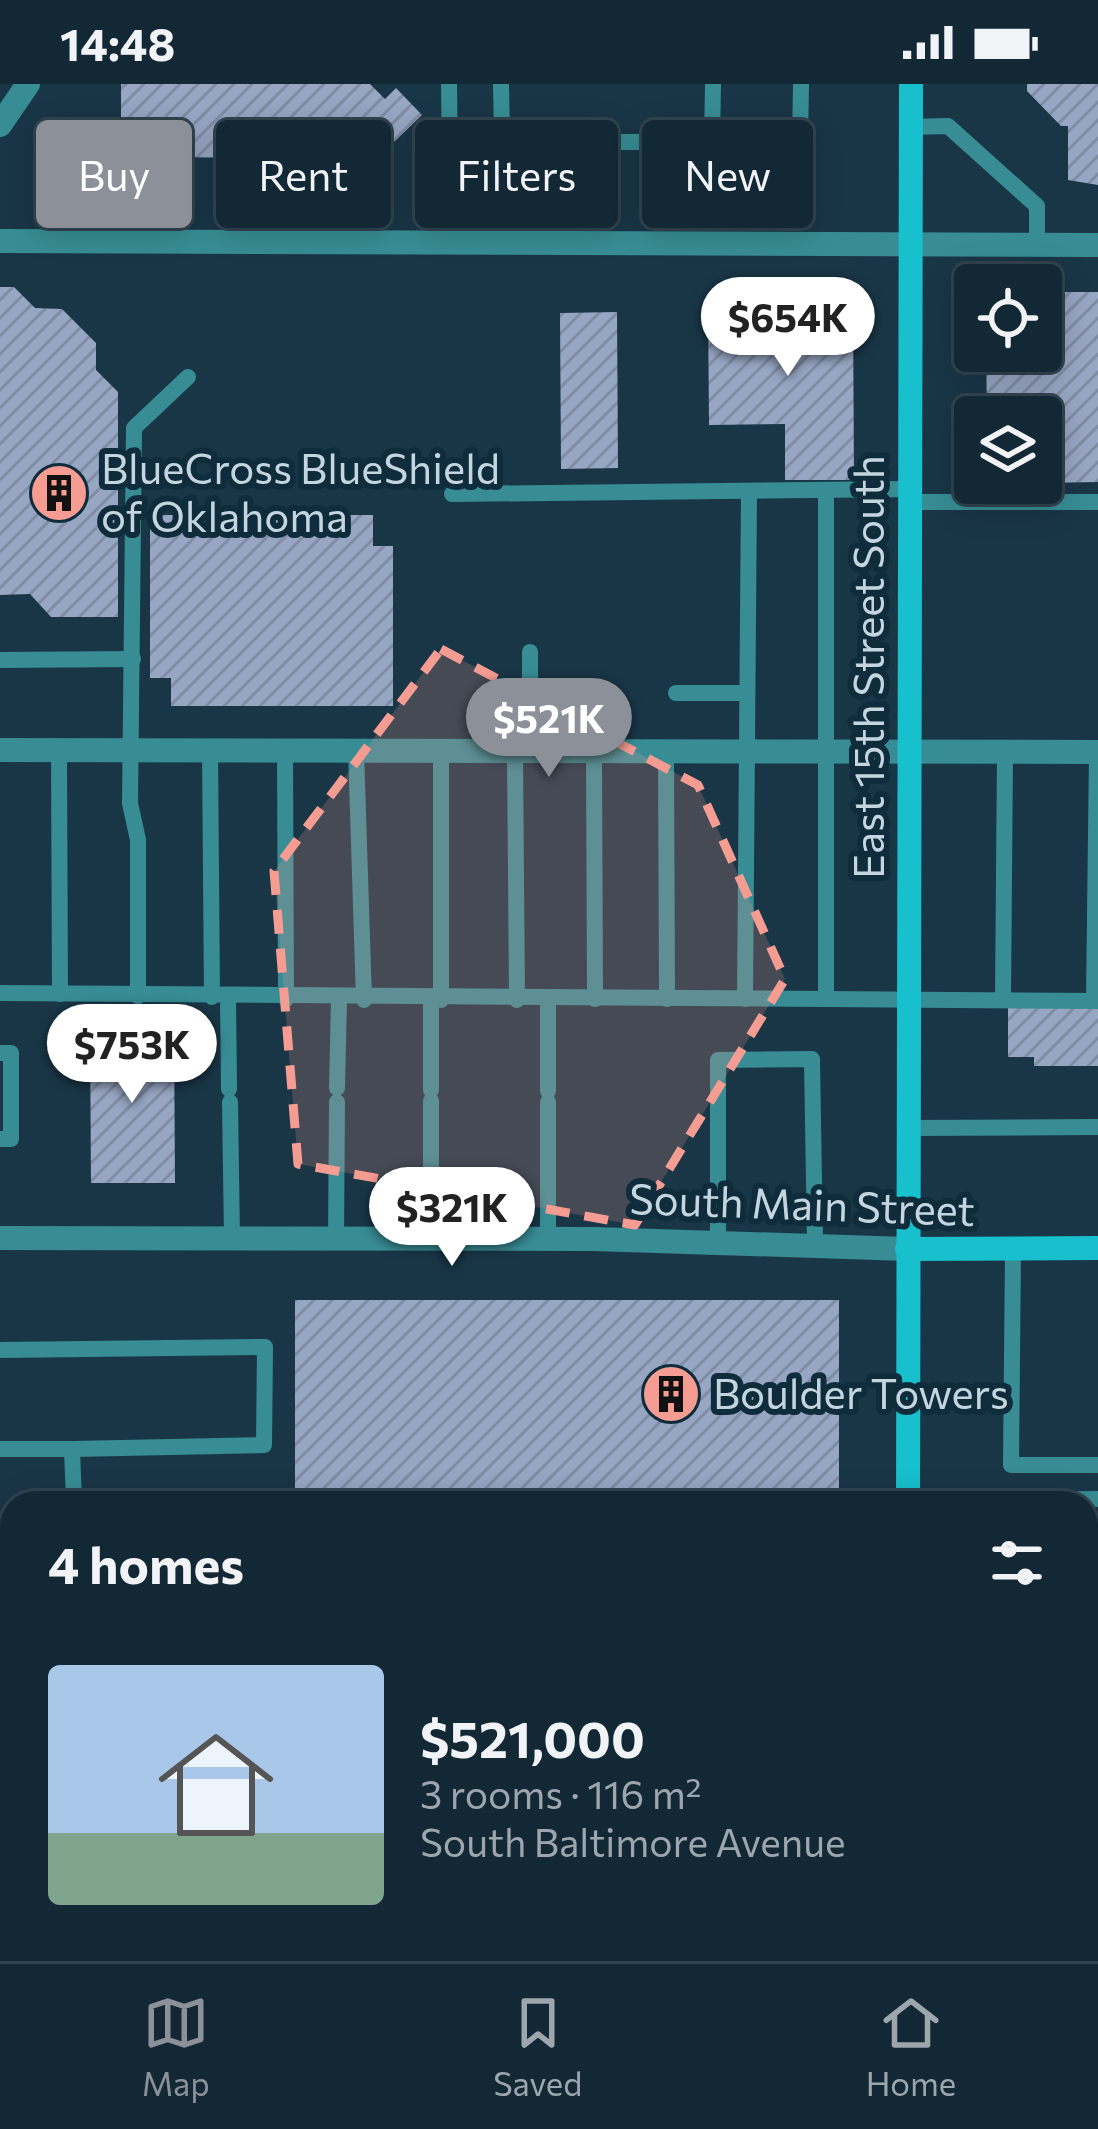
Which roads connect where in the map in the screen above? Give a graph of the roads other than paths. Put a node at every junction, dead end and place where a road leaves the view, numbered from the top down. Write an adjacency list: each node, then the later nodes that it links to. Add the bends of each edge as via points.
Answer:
1 (28, 84): 10 (street)
2 (449, 84): 14 (lane)
3 (501, 84): 7 (lane)
4 (712, 84): 8 (lane)
5 (801, 84): 9 (lane)
6 (910, 84): 11 (main road, East 15th Street South)
7 (502, 120)
8 (712, 120)
9 (800, 120)
10 (0, 124)
11 (910, 127): 16 (main road, East 15th Street South); 17 (lane, via 948,126 1036,206)
12 (504, 228): 15 (lane)
13 (0, 241): 14 (street)
14 (451, 242): 15 (street)
15 (504, 242): 16 (street)
16 (910, 245): 17 (street); 23 (main road, East 15th Street South)
17 (1037, 245): 18 (street)
18 (1098, 245)
19 (188, 377): 26 (lane, via 134,428)
20 (826, 490): 21 (lane); 23 (lane); 41 (lane)
21 (749, 491): 22 (lane); 29 (lane)
22 (452, 494)
23 (909, 495): 24 (lane); 44 (main road, East 15th Street South)
24 (1098, 502)
25 (530, 652): 37 (lane)
26 (134, 659): 27 (lane); 31 (lane)
27 (0, 660)
28 (676, 693): 29 (lane)
29 (746, 693): 40 (lane)
30 (58, 749): 31 (street); 33 (street); 46 (lane)
31 (134, 749): 32 (street); 47 (lane)
32 (210, 749): 34 (street); 48 (lane)
33 (0, 750)
34 (285, 750): 35 (street); 49 (lane)
35 (356, 750): 36 (street); 56 (lane)
36 (441, 750): 37 (street); 57 (lane)
37 (523, 750): 38 (street); 58 (lane)
38 (594, 751): 39 (street); 51 (lane)
39 (666, 751): 40 (street); 52 (lane)
40 (744, 752): 41 (street); 53 (lane)
41 (824, 752): 44 (street); 54 (lane)
42 (1098, 752): 43 (street); 61 (lane)
43 (1005, 753): 44 (street); 60 (lane)
44 (907, 754): 55 (main road, East 15th Street South)
45 (0, 993): 46 (lane)
46 (60, 994): 47 (lane)
47 (138, 996): 48 (lane)
48 (220, 997): 49 (lane); 67 (lane)
49 (286, 998): 50 (lane)
50 (339, 999): 56 (lane); 68 (lane)
51 (595, 999): 52 (lane); 59 (lane)
52 (668, 999): 53 (lane)
53 (745, 999): 54 (lane)
54 (826, 999): 55 (lane)
55 (907, 999): 60 (lane); 64 (main road, East 15th Street South)
56 (364, 1000): 57 (lane)
57 (436, 1000): 58 (lane); 70 (lane)
58 (517, 1000): 59 (lane)
59 (548, 1000): 69 (lane)
60 (1003, 1000): 61 (lane)
61 (1096, 1001)
62 (0, 1053): 65 (lane, via 11,1053 11,1139)
63 (1098, 1127): 64 (lane)
64 (907, 1129): 75 (main road, East 15th Street South)
65 (0, 1139)
66 (0, 1238): 67 (street, South Main Street)
67 (232, 1239): 68 (street, South Main Street)
68 (336, 1239): 70 (street, South Main Street)
69 (548, 1239): 70 (street, South Main Street); 71 (street, South Main Street)
70 (431, 1240)
71 (718, 1240): 72 (street, South Main Street); 72 (lane, via 718,1060 812,1059)
72 (815, 1243): 75 (street, South Main Street)
73 (1098, 1248): 74 (main road, South Main Street)
74 (1013, 1249): 75 (main road, South Main Street); 79 (lane, via 1011,1465)
75 (907, 1250): 81 (main road, East 15th Street South)
76 (0, 1350): 78 (lane, via 266,1348 264,1445)
77 (0, 1449): 78 (lane)
78 (72, 1449): 80 (lane)
79 (1098, 1465)
80 (74, 1491)
81 (908, 1491)

